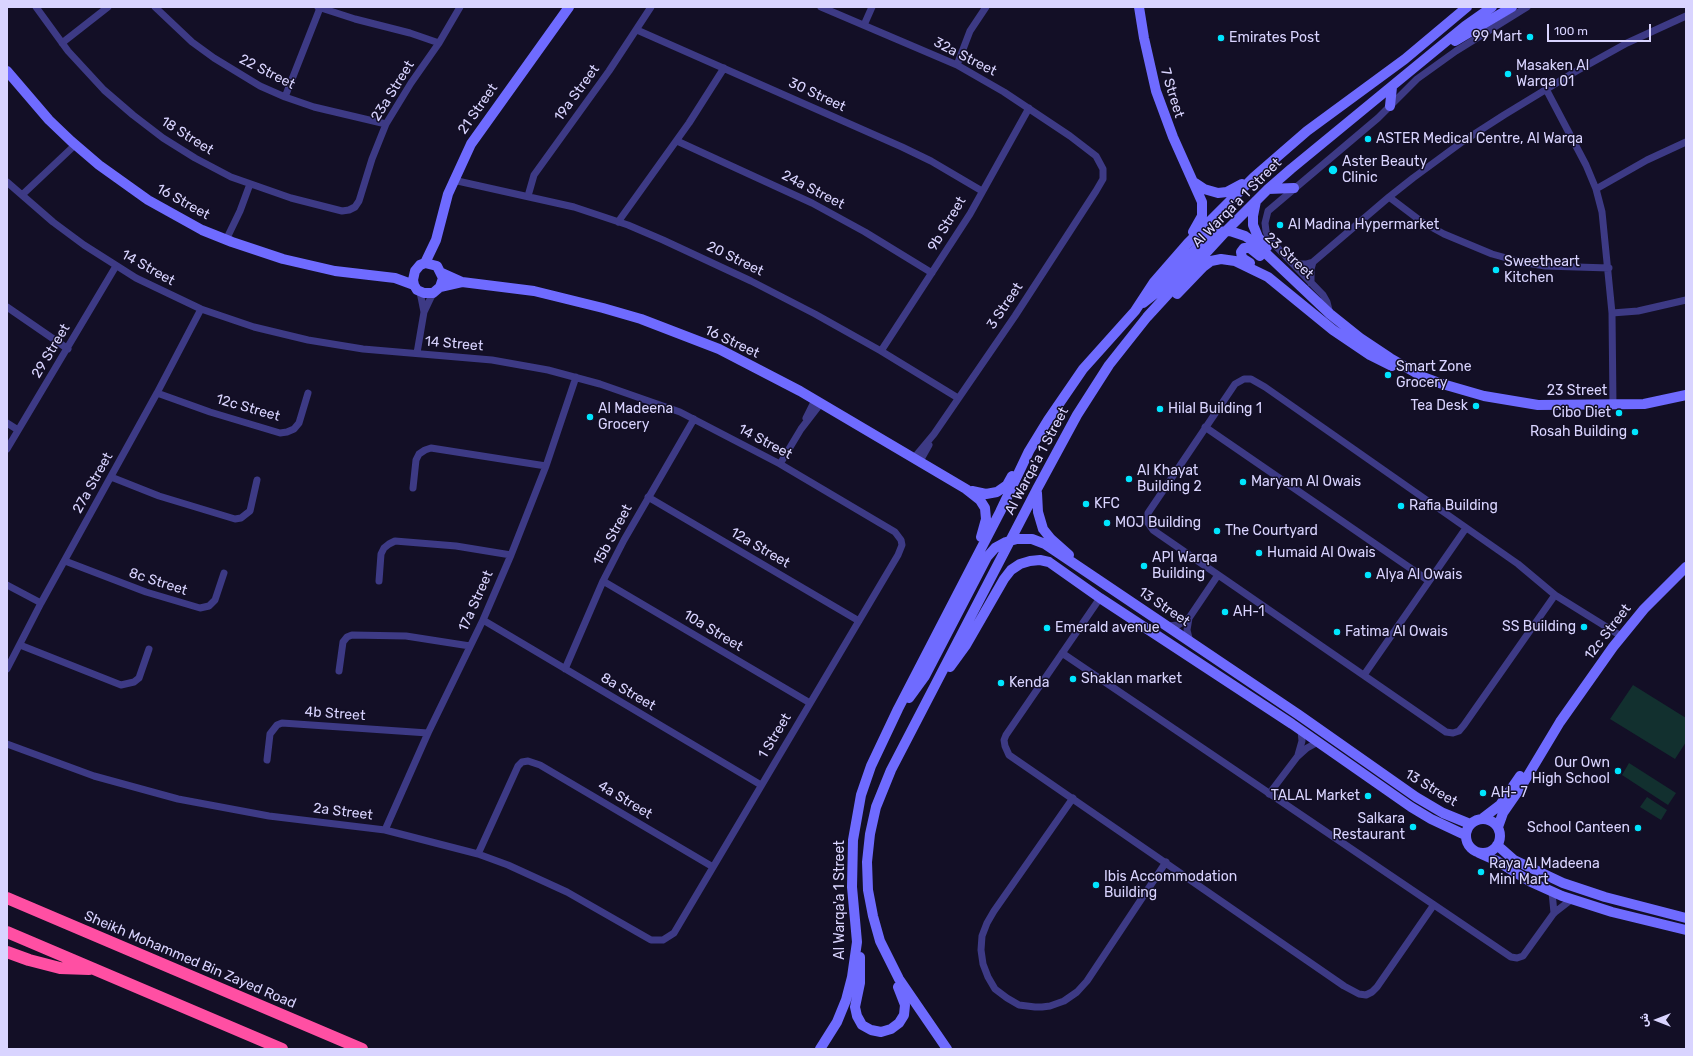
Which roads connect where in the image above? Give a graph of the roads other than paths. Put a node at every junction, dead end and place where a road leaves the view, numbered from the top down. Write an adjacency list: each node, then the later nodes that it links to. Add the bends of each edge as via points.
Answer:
1 (36, 7): 19 (street, 18 Street)
2 (108, 7): 19 (street)
3 (155, 7): 27 (street, 22 Street, via 192,42 214,58 242,76)
4 (319, 7): 20 (street); 27 (street)
5 (460, 7): 20 (street, 23a Street)
6 (651, 7): 18 (street, 19a Street)
7 (821, 7): 17 (street, 32a Street)
8 (872, 7): 17 (street)
9 (986, 7): 22 (street, via 970,31)
10 (1139, 7): 38 (street, 7 Street, via 1156,91 1173,137)
11 (1467, 7): 36 (street, Al Warqa'a 1 Street, via 1405,59 1307,131)
12 (1492, 7): 21 (street, Al Warqa'a 1 Street)
13 (1512, 7): 21 (street)
14 (1527, 7): 28 (street, via 1437,65 1410,85)
15 (566, 8): 35 (street, 21 Street, via 481,128)
16 (1686, 16): 26 (street, via 1627,43)
17 (864, 25): 22 (street, 32a Street)
18 (637, 30): 23 (street, 30 Street); 45 (street, 19a Street, via 534,175)
19 (62, 43): 39 (street, 18 Street, via 104,90 163,138 195,158)
20 (439, 43): 30 (street, 23a Street)
21 (1429, 56): 25 (street, Al Warqa'a 1 Street)
22 (957, 65): 29 (street, 32a Street)
23 (724, 68): 31 (street); 43 (street, 30 Street, via 902,147)
24 (7, 71): 33 (street, 16 Street, via 29,98)
25 (1392, 87): 28 (street); 42 (street, Al Warqa'a 1 Street)
26 (1546, 89): 41 (street); 47 (street, via 1462,142)
27 (285, 97): 30 (street, 22 Street, via 320,109)
28 (1390, 106): 40 (street)
29 (1029, 108): 34 (street, 32a Street); 43 (street, 9b Street)
30 (386, 124): 44 (street, 23a Street)
31 (677, 140): 49 (street); 62 (street, 24a Street, via 812,204)
32 (1686, 142): 41 (street)
33 (73, 143): 46 (street); 52 (street, 16 Street, via 148,200 202,230)
34 (1087, 150): 86 (street, 3 Street, via 1098,159 1103,169 1102,179 1096,191)
35 (454, 177): 45 (street, 20 Street, via 483,187); 51 (street, 21 Street)
36 (1254, 177): 38 (street, via 1223,193 1209,191); 53 (street, Al Warqa'a 1 Street)
37 (7, 182): 46 (street, 14 Street)
38 (1194, 182): 53 (street, 7 Street, via 1203,211)
39 (250, 184): 44 (street, 18 Street, via 342,211 355,207); 52 (street)
40 (1294, 188): 42 (street); 57 (street, via 1271,208 1265,223 1269,239)
41 (1596, 188): 59 (street, via 1604,223)
42 (1268, 189): 48 (street, Al Warqa'a 1 Street)
43 (982, 191): 62 (street, 9b Street)
44 (361, 195)
45 (528, 196): 49 (street, 20 Street, via 574,207)
46 (24, 197): 58 (street, 14 Street, via 84,245)
47 (1389, 197): 54 (street); 59 (street, via 1422,222 1492,254 1545,266)
48 (1256, 201): 50 (street, Al Warqa'a 1 Street); 56 (street, via 1254,229)
49 (618, 222): 79 (street, 20 Street, via 739,275)
50 (1226, 231): 56 (street, 23 Street, via 1239,233 1250,239); 71 (street, via 1207,237 1156,292); 77 (street, Al Warqa'a 1 Street)
51 (436, 240): 55 (street, 21 Street); 60 (street, 21 Street)
52 (229, 241): 63 (street, 16 Street, via 309,266)
53 (1188, 243): 71 (street, Al Warqa'a 1 Street, via 1150,287)
54 (1313, 262): 57 (street); 65 (street)
55 (425, 263): 60 (street); 61 (street)
56 (1278, 263): 69 (street, 23 Street)
57 (1294, 264): 65 (street)
58 (116, 266): 73 (street, 14 Street, via 157,290); 78 (street, 29 Street)
59 (1608, 268): 75 (street)
60 (440, 269): 64 (street, 16 Street); 68 (street, via 443,278)
61 (415, 270): 63 (street, 16 Street); 67 (street, via 412,280)
62 (932, 273): 79 (street, 9b Street)
63 (389, 277): 67 (street, 16 Street)
64 (462, 282): 68 (street, 16 Street); 87 (street, 16 Street, via 534,291 641,319 711,345)
65 (1311, 283): 76 (street, via 1326,298)
66 (1278, 284): 69 (street, via 1262,269 1243,260 1242,250 1248,247 1252,249 1286,279); 77 (street, 23 Street, via 1235,261 1216,260 1203,267 1168,303); 82 (street, 23 Street, via 1345,339 1384,362)
67 (417, 288): 68 (street, via 429,294); 74 (street)
68 (437, 290): 74 (street)
69 (1313, 298): 76 (street, 23 Street)
70 (1686, 300): 75 (street, via 1638,311)
71 (1139, 305): 94 (street, Al Warqa'a 1 Street, via 1083,369 1053,411)
72 (7, 307): 78 (street)
73 (201, 309): 80 (street, 14 Street, via 254,327 308,340 363,349); 83 (street, 27a Street)
74 (424, 312): 80 (street)
75 (1612, 313): 88 (street)
76 (1330, 314): 82 (street, 23 Street, via 1370,345)
77 (1146, 317): 102 (street, Al Warqa'a 1 Street, via 1109,365)
78 (68, 348): 92 (street, 29 Street)
79 (881, 351): 86 (street, 20 Street)
80 (419, 353): 81 (street, 14 Street, via 492,360)
81 (576, 377): 89 (street, 14 Street); 97 (street, 17a Street)
82 (1424, 377): 88 (street, 23 Street, via 1473,394 1516,402)
83 (157, 393): 84 (street, 12c Street, via 280,433 294,429 299,423); 98 (street, 27a Street)
84 (308, 393)
85 (1686, 396): 88 (street, 23 Street, via 1650,403)
86 (958, 398): 95 (street, 3 Street)
87 (818, 402): 95 (street, 16 Street); 96 (street)
88 (1616, 405)
89 (694, 419): 96 (street, 14 Street); 103 (street, 15b Street)
90 (7, 423): 92 (street)
91 (1205, 427): 104 (street, via 1235,384 1244,379 1251,379); 113 (street, via 1149,510 1147,519 1153,530); 116 (street)
92 (18, 430): 93 (street, 29 Street)
93 (7, 449)
94 (1029, 452): 101 (street, 16 Street, via 1007,485 1000,490 986,494); 108 (street, Al Warqa'a 1 Street)
95 (917, 460): 101 (street, 16 Street)
96 (780, 464): 105 (street, 14 Street, via 894,532)
97 (546, 466): 100 (street, via 432,448 419,454 416,460); 107 (street, 17a Street)
98 (111, 476): 99 (street, via 159,496 235,519 250,511); 109 (street, 27a Street)
99 (257, 480)
100 (413, 488)
101 (966, 489): 108 (street, 16 Street, via 980,500 986,512 986,523)
102 (1037, 489): 106 (street, Al Warqa'a 1 Street); 110 (street, via 1038,512 1043,529 1069,554)
103 (648, 497): 115 (street, 15b Street); 123 (street, 12a Street)
104 (1466, 528): 116 (street); 118 (street, via 1518,564)
105 (901, 540): 123 (street, 1 Street, via 898,555)
106 (1012, 540): 110 (street, 13 Street, via 1027,539 1041,542); 135 (street, Al Warqa'a 1 Street); 137 (street, 13 Street, via 996,548 987,557 925,676)
107 (511, 555): 114 (street, via 456,546 395,541 384,548 381,554); 122 (street, 17a Street)
108 (976, 556): 137 (street, Al Warqa'a 1 Street)
109 (65, 561): 112 (street, 8c Street, via 146,592 200,608 209,606 215,600); 120 (street, 27a Street)
110 (1076, 565): 124 (street, 13 Street)
111 (1686, 567): 125 (street, 12c Street)
112 (224, 573)
113 (1218, 575): 121 (street); 134 (street)
114 (380, 581)
115 (603, 581): 132 (street, 15b Street); 136 (street, 10a Street)
116 (1429, 581): 134 (street)
117 (7, 585): 120 (street)
118 (1556, 595): 125 (street); 134 (street, via 1459,731 1446,732)
119 (1100, 598): 130 (street); 135 (street, 13 Street, via 1049,562 1035,560 1020,564 1007,574 966,645); 139 (street, 13 Street)
120 (41, 603): 127 (street, 27a Street)
121 (1189, 618): 124 (street, via 1178,625); 126 (street, via 1187,630)
122 (483, 620): 128 (street, 17a Street); 132 (street, 8a Street)
123 (859, 621): 136 (street, 1 Street)
124 (1166, 626): 126 (street, 13 Street)
125 (1619, 638): 138 (street, 12c Street)
126 (1190, 642): 149 (street, 13 Street, via 1299,714 1416,798)
127 (20, 645): 129 (street, via 121,685 139,678); 131 (street, 27a Street)
128 (470, 646): 133 (street, via 406,636 352,635 343,642); 140 (street, 17a Street)
129 (149, 649)
130 (1062, 653): 146 (street); 147 (street, via 1004,740 1009,755)
131 (7, 669)
132 (565, 670): 145 (street, 8a Street)
133 (340, 671)
134 (1364, 675)
135 (938, 680): 167 (street, Al Warqa'a 1 Street, via 886,781 873,820 868,847 867,876)
136 (810, 703): 145 (street, 1 Street)
137 (898, 709): 168 (street, Al Warqa'a 1 Street, via 871,766 861,795 855,825 851,871)
138 (1560, 722): 148 (street, 12c Street, via 1550,732 1503,801); 150 (street, 12c Street, via 1503,813)
139 (1302, 731): 141 (street, 13 Street); 143 (street, via 1301,747)
140 (428, 733): 144 (street, 4b Street, via 282,723 270,734); 151 (street, 17a Street)
141 (1318, 742): 143 (street, via 1306,748); 152 (street, 13 Street, via 1421,813)
142 (7, 744): 151 (street, 2a Street, via 94,776 178,799 256,814)
143 (1297, 757): 146 (street)
144 (267, 760)
145 (761, 785): 157 (street, 1 Street)
146 (1269, 794): 161 (street)
147 (1073, 798): 156 (street); 156 (street, via 994,911 982,936 983,964 988,977 995,989 1007,998 1020,1004 1042,1007 1064,1001 1077,992 1087,981)
148 (1483, 818): 149 (street); 150 (street, via 1492,821)
149 (1470, 824): 152 (street)
150 (1498, 827): 153 (street, via 1500,834)
151 (384, 830): 155 (street, 2a Street)
152 (1465, 835): 154 (street, via 1469,846)
153 (1497, 845): 154 (street, via 1490,852); 163 (street, via 1514,860 1563,883)
154 (1479, 853): 158 (street)
155 (478, 854): 157 (street, 4a Street, via 518,766 528,761 540,765); 166 (street, 2a Street, via 568,892 651,940)
156 (1166, 862): 161 (street, via 1359,994 1366,995 1377,987)
157 (713, 867): 166 (street, 1 Street, via 674,932)
158 (1552, 892): 160 (street); 162 (street)
159 (7, 898): 172 (highway, Sheikh Mohammed Bin Zayed Road)
160 (1572, 899): 162 (street); 164 (street, via 1612,912)
161 (1433, 906): 162 (street, via 1510,958 1523,956 1528,951)
162 (1554, 914)
163 (1686, 918)
164 (1686, 930)
165 (7, 932): 170 (highway)
166 (663, 940)
167 (880, 941): 168 (street, via 887,965 905,1005 904,1015 899,1023 881,1032 862,1025 856,1012 861,970); 174 (street, Al Warqa'a 1 Street, via 899,979)
168 (857, 942): 173 (street, Al Warqa'a 1 Street, via 846,1000 837,1022)
169 (7, 952): 170 (highway, via 60,968)
170 (96, 969): 171 (highway)
171 (282, 1049)
172 (362, 1049)
173 (820, 1049)
174 (947, 1049)

